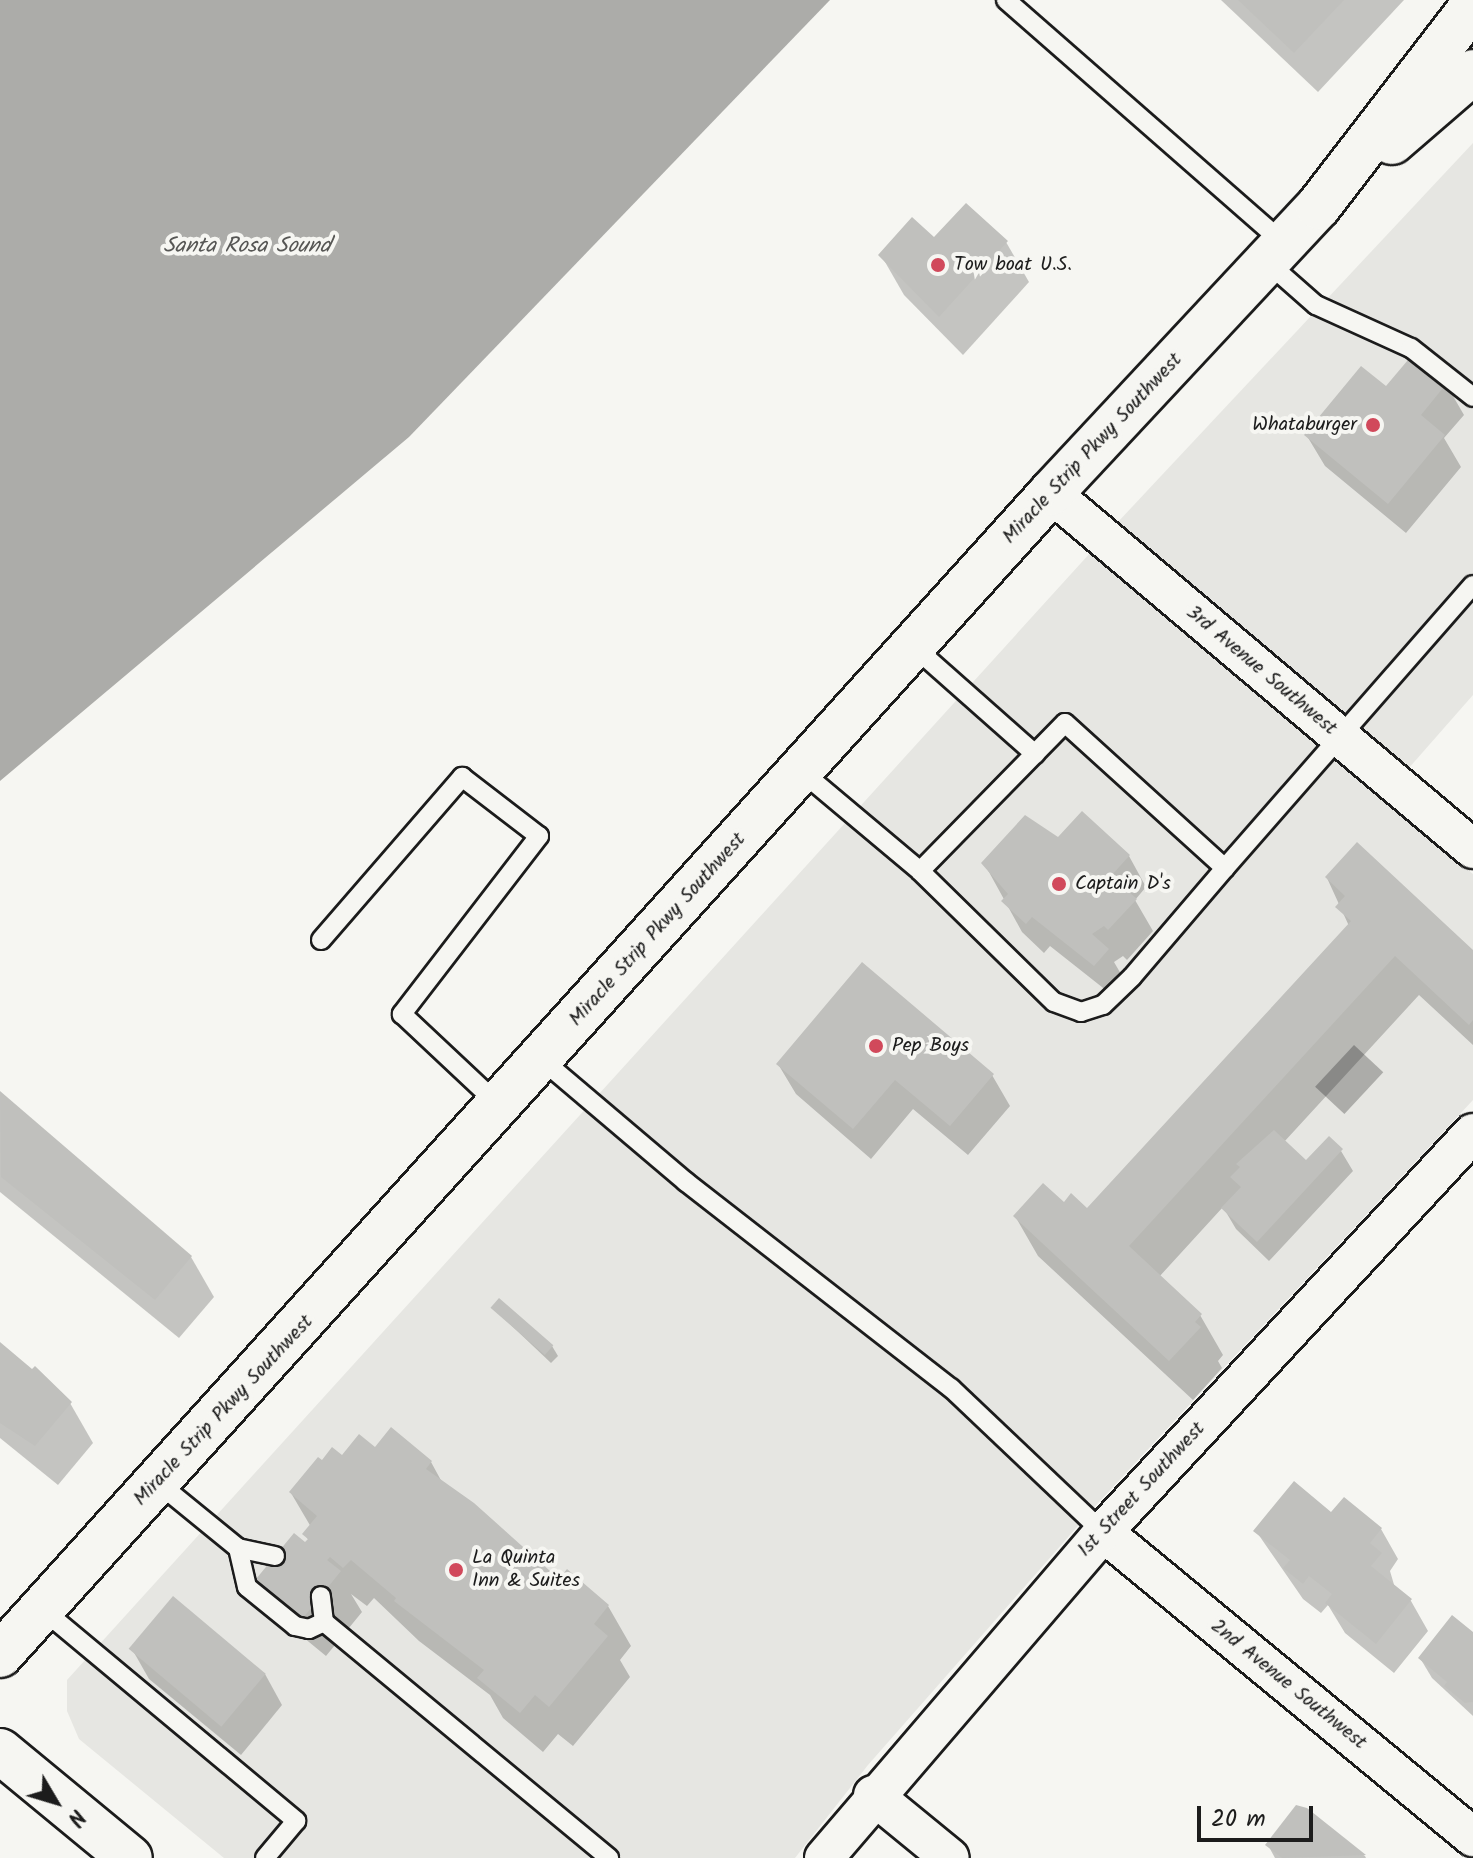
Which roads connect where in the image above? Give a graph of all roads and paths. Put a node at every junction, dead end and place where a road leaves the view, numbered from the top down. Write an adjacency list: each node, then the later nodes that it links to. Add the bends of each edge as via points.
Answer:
1 (1006, 0): 5 (lane)
2 (1473, 6): 4 (main road, Miracle Strip Pkwy Southwest)
3 (1473, 72): 4 (main road, Miracle Strip Pkwy Southwest)
4 (1318, 207): 5 (main road, Miracle Strip Pkwy Southwest)
5 (1275, 253): 6 (lane, via 1316,305 1411,348); 7 (main road, Miracle Strip Pkwy Southwest)
6 (1473, 397)
7 (1051, 493): 9 (main road, Miracle Strip Pkwy Southwest); 10 (street, 3rd Avenue Southwest)
8 (1473, 585): 10 (lane)
9 (913, 646): 11 (lane); 12 (main road, Miracle Strip Pkwy Southwest)
10 (1342, 739): 13 (street, 3rd Avenue Southwest); 14 (lane)
11 (1035, 754): 14 (lane, via 1065,723); 15 (lane)
12 (801, 771): 15 (lane); 17 (main road, Miracle Strip Pkwy Southwest)
13 (1473, 849)
14 (1225, 868): 15 (lane, via 1132,977 1103,1005 1081,1012 1054,1002)
15 (920, 871)
16 (321, 940): 18 (lane, via 462,777 539,836 402,1014)
17 (541, 1059): 18 (main road, Miracle Strip Pkwy Southwest); 21 (lane, via 686,1182 951,1388)
18 (499, 1105): 20 (main road, Miracle Strip Pkwy Southwest)
19 (1473, 1133): 21 (street, 1st Street Southwest)
20 (157, 1482): 22 (lane); 25 (main road, Miracle Strip Pkwy Southwest)
21 (1103, 1532): 29 (street, 1st Street Southwest); 30 (street, 2nd Avenue Southwest)
22 (238, 1548): 23 (lane); 26 (lane, via 247,1587 295,1626 309,1629)
23 (275, 1556)
24 (321, 1596): 26 (lane)
25 (42, 1609): 27 (main road, Miracle Strip Pkwy Southwest); 32 (lane, via 296,1821)
26 (324, 1622): 33 (lane)
27 (0, 1655)
28 (0, 1751): 31 (main road)
29 (873, 1795): 34 (street, 1st Street Southwest); 35 (street)
30 (1473, 1837)
31 (130, 1858)
32 (265, 1858)
33 (609, 1858)
34 (824, 1858)
35 (950, 1858)

